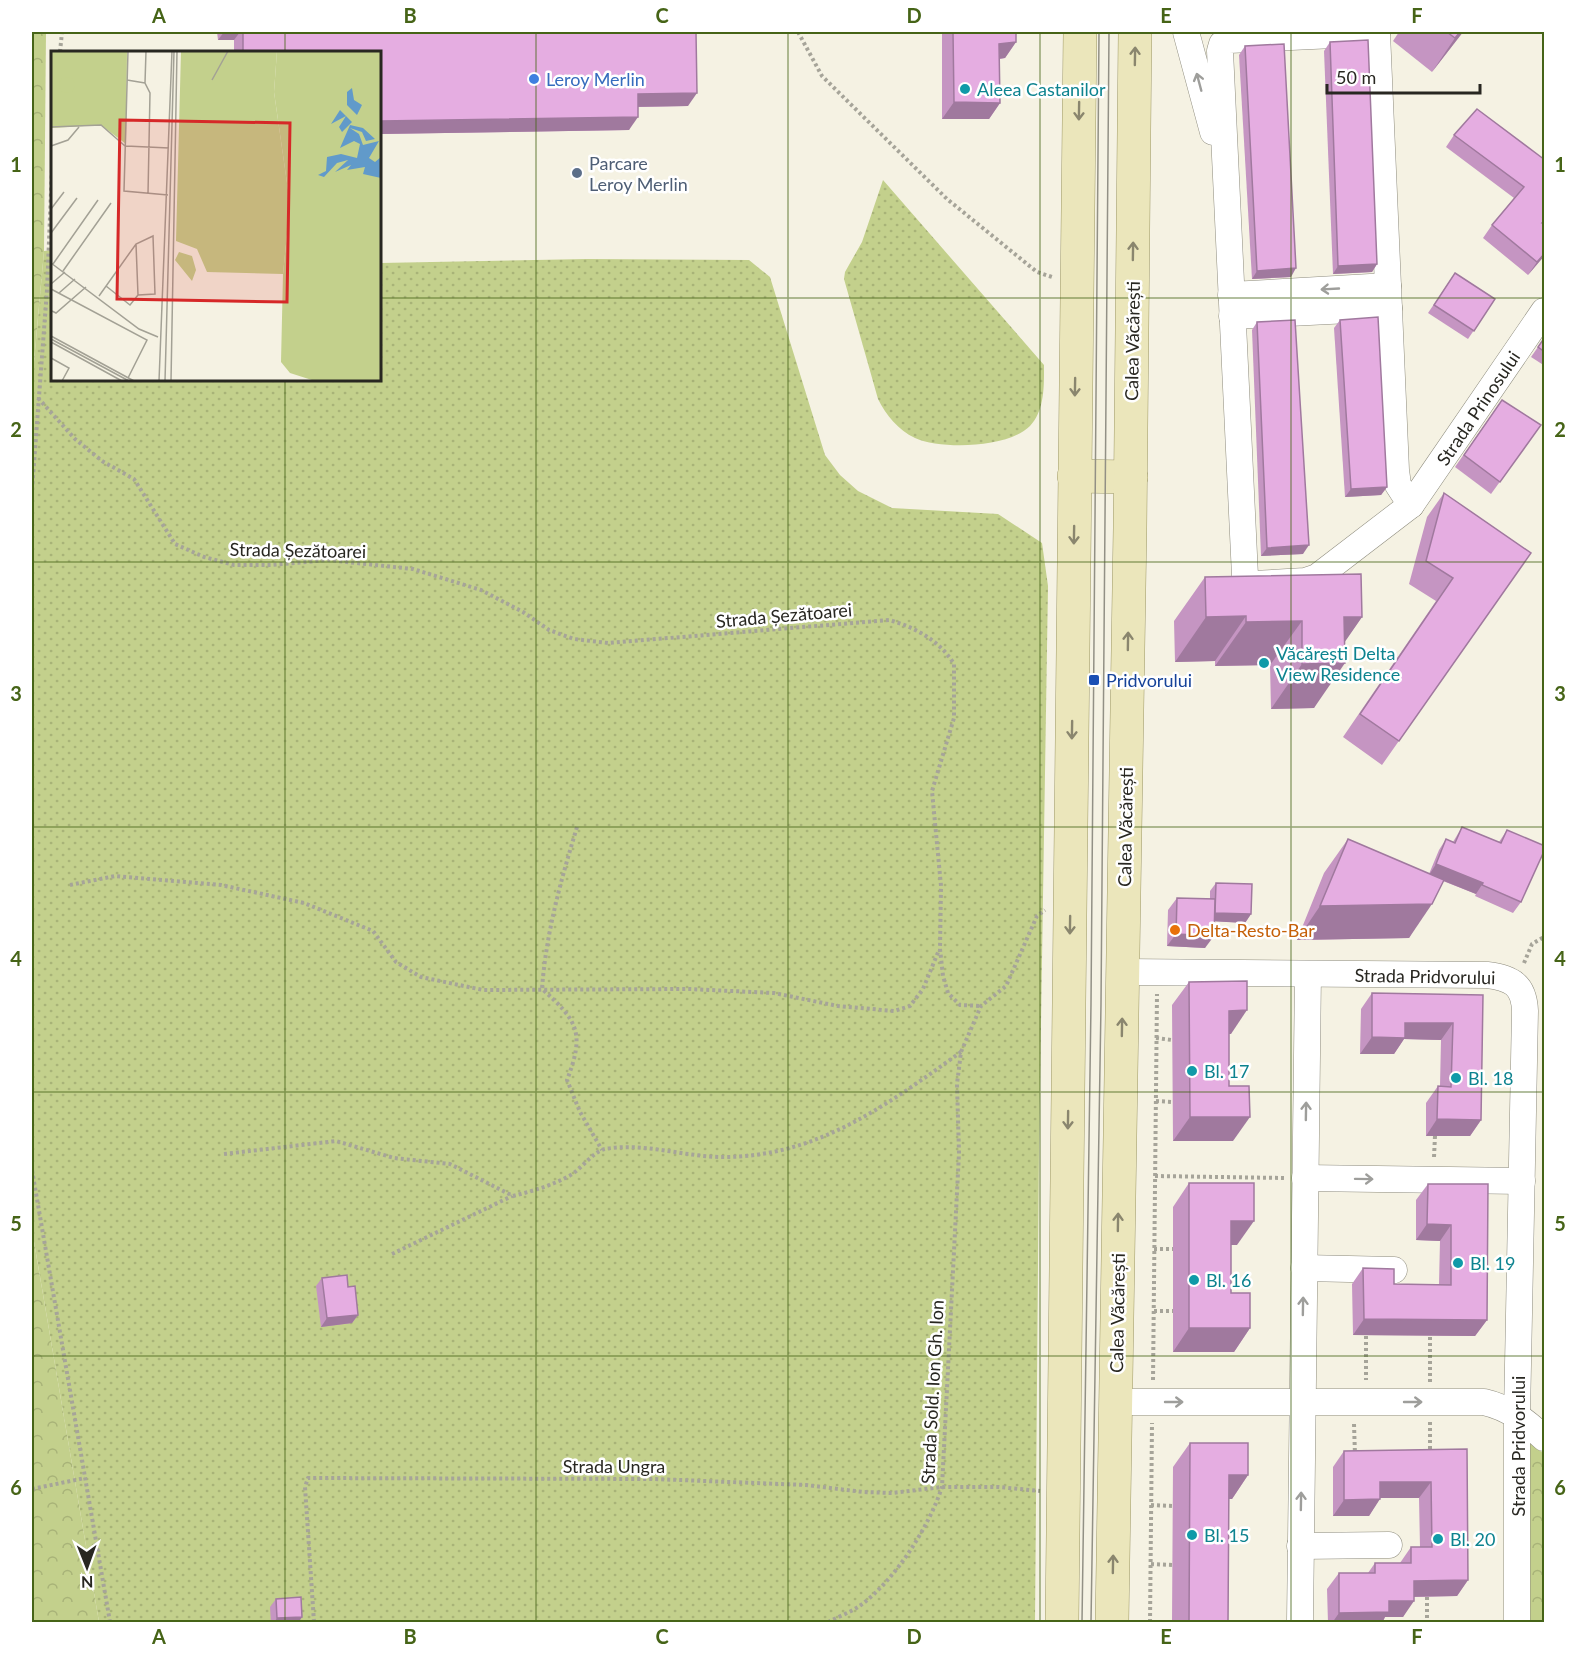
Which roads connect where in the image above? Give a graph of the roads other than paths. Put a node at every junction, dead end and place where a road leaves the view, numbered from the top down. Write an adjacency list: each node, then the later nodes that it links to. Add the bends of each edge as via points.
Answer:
1 (1080, 32): 9 (main road, one-way to 9)
2 (1135, 32): 10 (main road, Calea Văcărești, one-way to 2)
3 (1186, 32): 5 (street, one-way to 3)
4 (1378, 32): 5 (street, via 1229,40 1222,44); 6 (street)
5 (1225, 179): 7 (street)
6 (1389, 297): 7 (street); 11 (street, via 1398,485)
7 (1231, 305): 11 (street, Strada Prinosului, via 1247,581 1253,584 1317,577)
8 (1545, 311): 11 (street, Strada Prinosului)
9 (1074, 476): 10 (main road); 25 (main road, one-way to 25)
10 (1131, 477): 12 (main road, Calea Văcărești, one-way to 10)
11 (1411, 505)
12 (1123, 972): 13 (street, Strada Pridvorului); 19 (main road, Calea Văcărești, one-way to 12)
13 (1308, 974): 14 (street, Strada Pridvorului, via 1487,975 1516,983 1525,1011); 15 (street, one-way to 13)
14 (1534, 1136): 16 (street, Strada Pridvorului)
15 (1305, 1178): 16 (street, one-way to 16); 17 (street)
16 (1522, 1181): 21 (street, Strada Pridvorului)
17 (1304, 1268): 18 (street); 20 (street, one-way to 17)
18 (1394, 1270)
19 (1115, 1402): 20 (street, one-way to 20); 26 (main road, Calea Văcărești, one-way to 19)
20 (1302, 1402): 21 (street, one-way to 21, via 1484,1402); 24 (street, one-way to 20)
21 (1517, 1415): 22 (street); 28 (street, Strada Pridvorului)
22 (1545, 1438)
23 (1389, 1545): 24 (street)
24 (1300, 1546): 27 (street)
25 (1062, 1623)
26 (1112, 1623)
27 (1300, 1623)
28 (1517, 1623)

